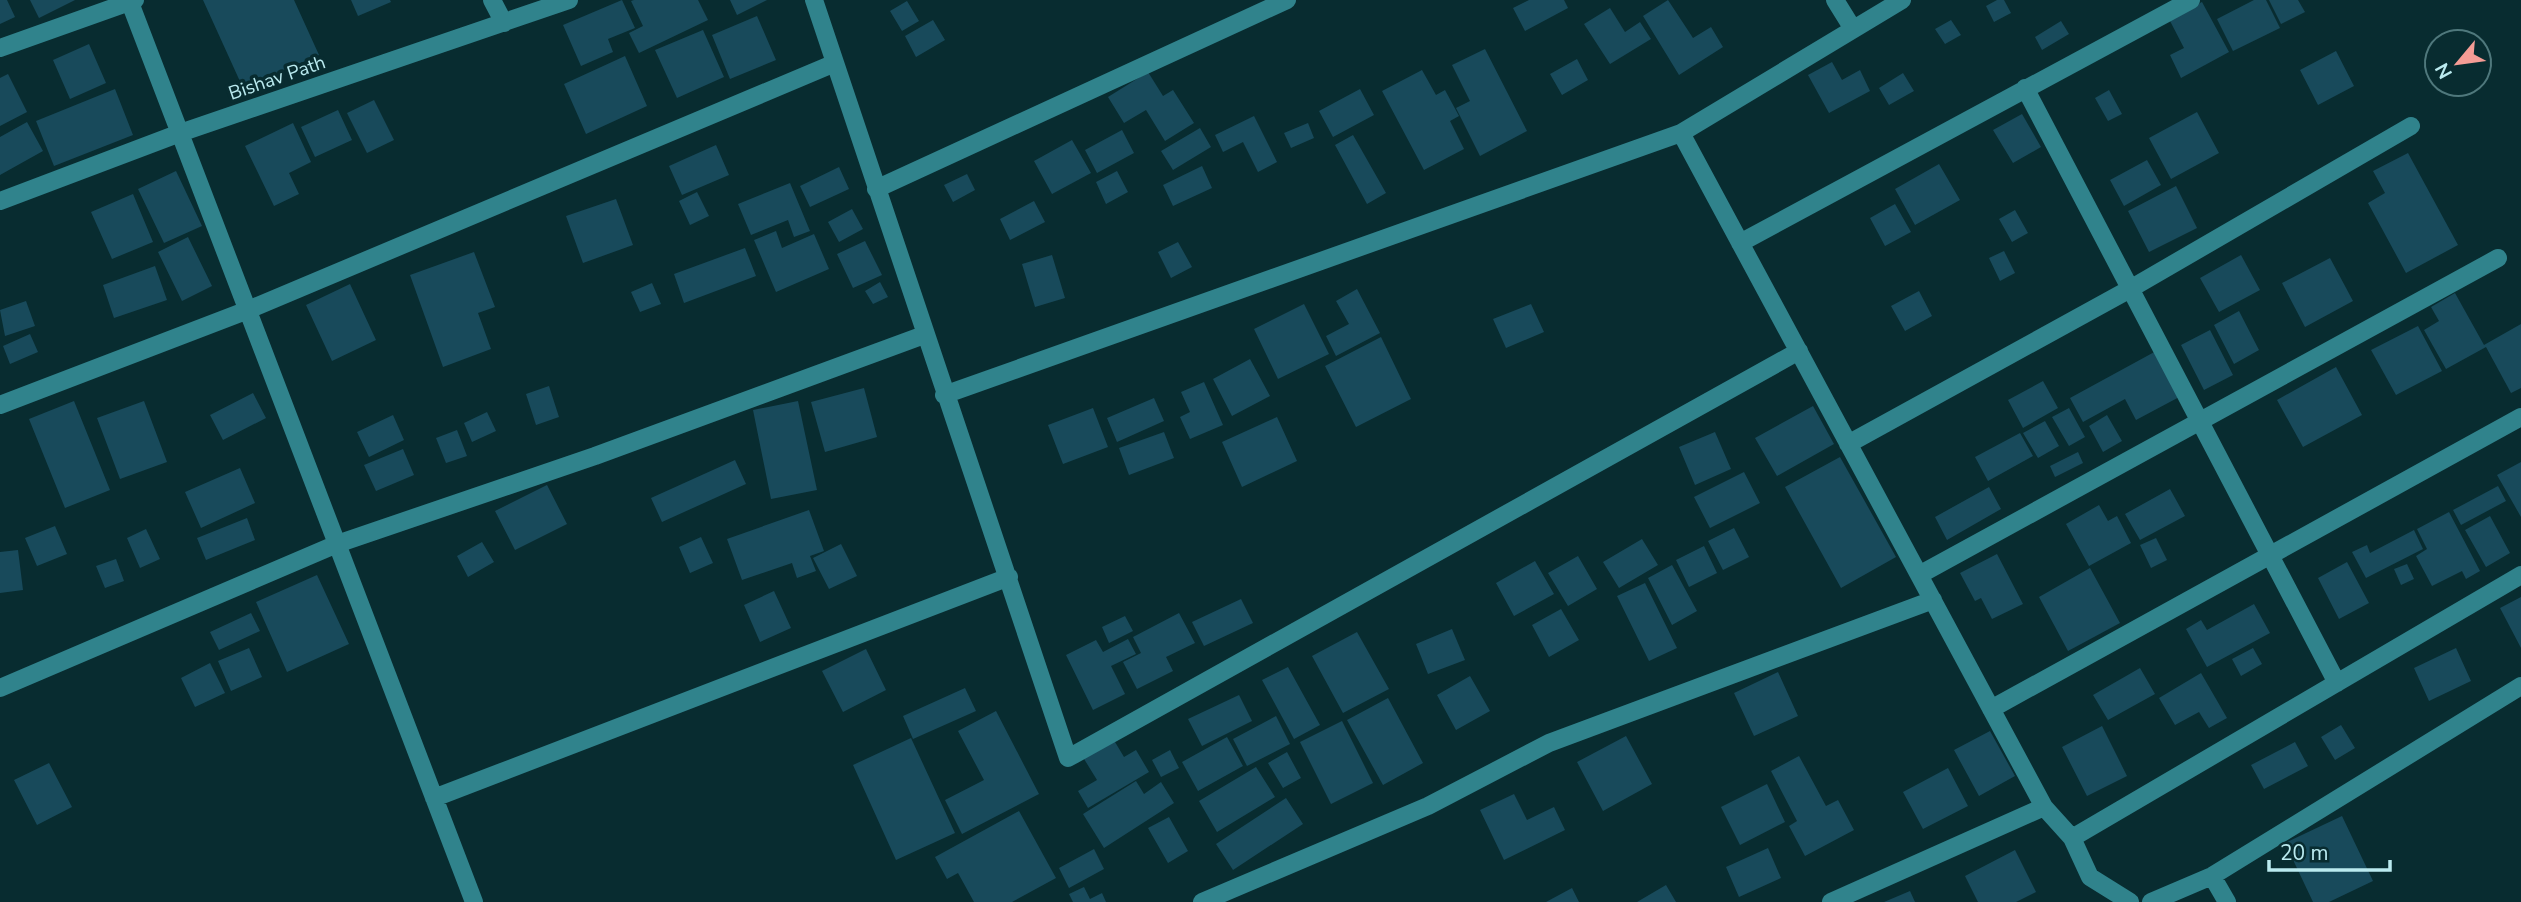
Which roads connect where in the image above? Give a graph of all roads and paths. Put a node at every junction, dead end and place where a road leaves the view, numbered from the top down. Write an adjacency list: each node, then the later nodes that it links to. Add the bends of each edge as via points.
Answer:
1 (492, 0): 9 (street)
2 (569, 0): 9 (street, Bishav Path)
3 (814, 0): 12 (street)
4 (1287, 0): 17 (street)
5 (1835, 0): 10 (street)
6 (1902, 0): 10 (street)
7 (2191, 0): 13 (street)
8 (131, 1): 11 (street); 15 (street)
9 (504, 23): 15 (street, Bishav Path)
10 (1853, 29): 16 (street)
11 (0, 48)
12 (835, 64): 17 (street); 22 (street)
13 (2025, 88): 19 (street); 21 (street)
14 (2411, 126): 21 (street)
15 (180, 133): 18 (street, Bishav Path); 22 (street)
16 (1681, 133): 19 (street); 25 (street)
17 (876, 188): 23 (street)
18 (0, 201)
19 (1740, 243): 24 (street)
20 (2498, 258): 28 (street)
21 (2130, 289): 28 (street); 29 (street)
22 (248, 310): 26 (street); 30 (street)
23 (924, 335): 25 (street); 30 (street, via 596,456)
24 (1799, 352): 29 (street); 34 (street, via 1068,758)
25 (944, 395): 34 (street)
26 (0, 405)
27 (2521, 417): 31 (street)
28 (2200, 422): 31 (street); 32 (street)
29 (1849, 444): 32 (street)
30 (337, 544): 38 (street); 40 (street)
31 (2271, 557): 36 (street); 39 (street)
32 (1919, 575): 35 (street)
33 (2521, 575): 36 (street)
34 (1009, 577): 40 (street)
35 (1933, 600): 39 (street); 45 (street, via 1549,743 1428,806)
36 (2337, 683): 42 (street)
37 (2521, 686): 43 (street)
38 (0, 688)
39 (1992, 709): 41 (street)
40 (434, 798): 44 (street)
41 (2044, 807): 42 (street); 46 (street)
42 (2071, 838): 47 (street, via 2090,877)
43 (2212, 876): 48 (street); 49 (street)
44 (474, 902)
45 (1202, 902)
46 (1831, 902)
47 (2130, 902)
48 (2151, 902)
49 (2227, 902)

